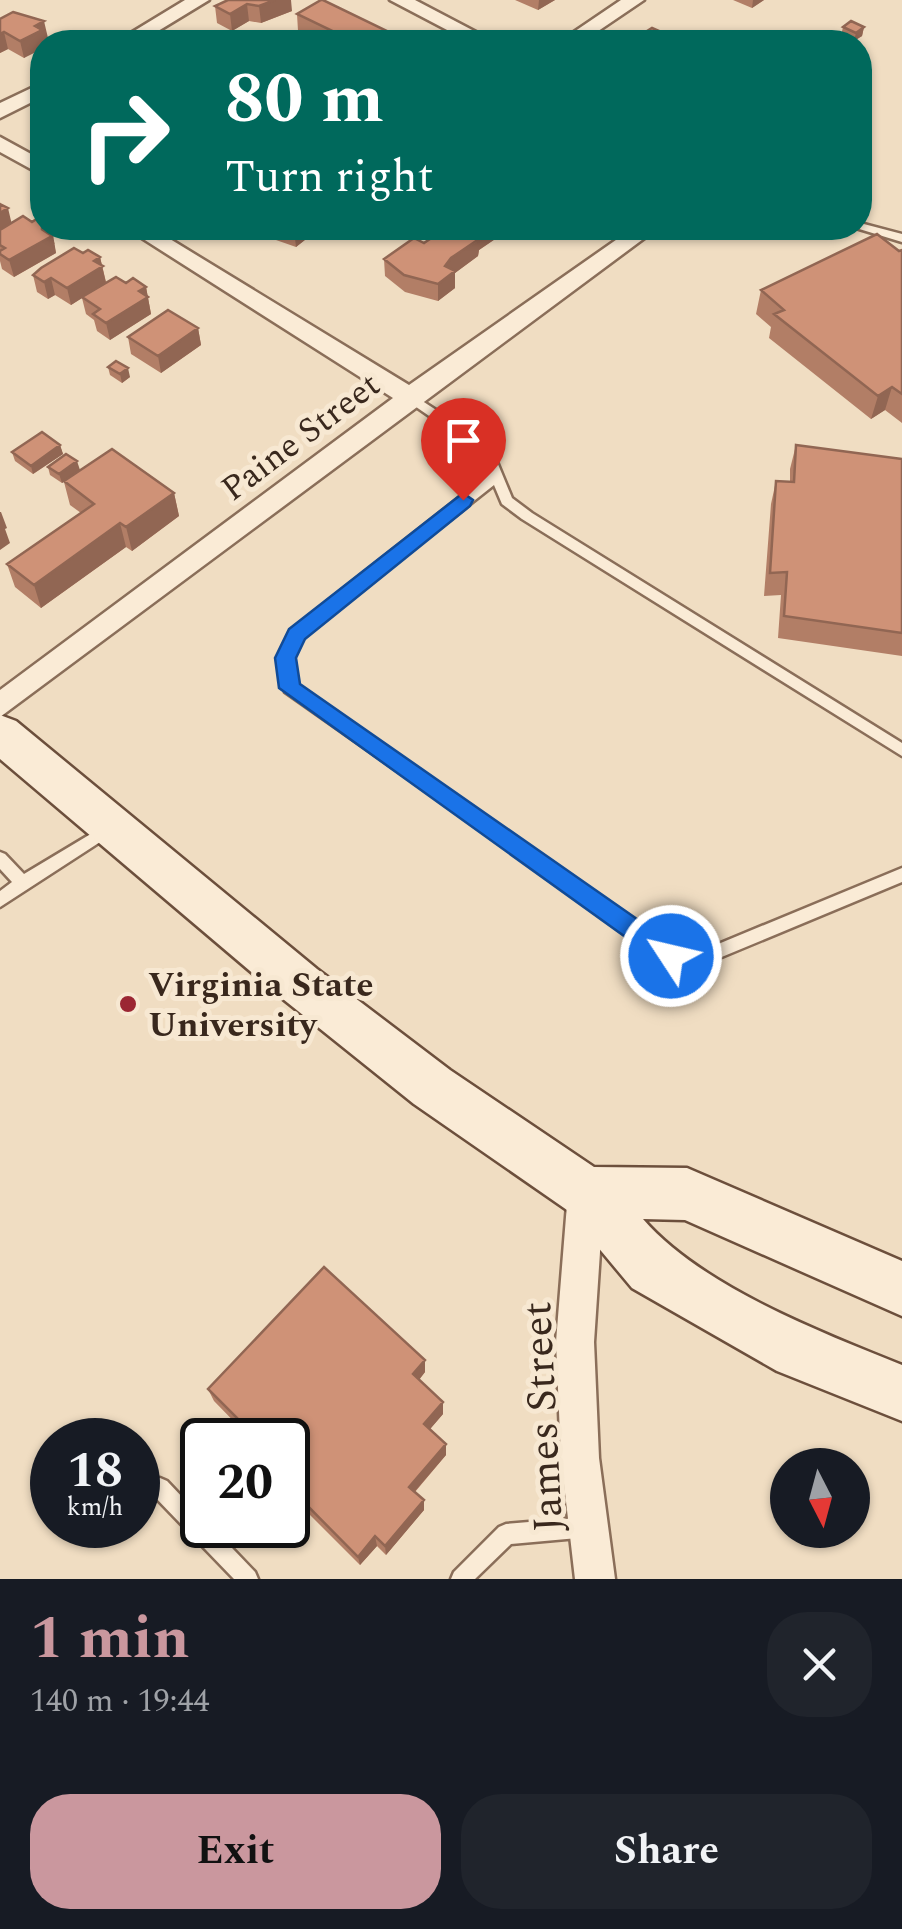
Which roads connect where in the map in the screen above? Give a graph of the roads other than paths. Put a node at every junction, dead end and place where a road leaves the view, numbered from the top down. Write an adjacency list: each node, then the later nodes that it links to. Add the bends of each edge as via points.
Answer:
1 (199, 0): 4 (street)
2 (400, 0): 5 (street)
3 (634, 0): 6 (street)
4 (147, 30)
5 (461, 30)
6 (588, 30)
7 (30, 96): 8 (street)
8 (0, 112)
9 (0, 142): 10 (street)
10 (30, 161)
11 (872, 229): 12 (lane)
12 (902, 238)
13 (156, 240): 15 (street)
14 (630, 240): 15 (street, Paine Street)
15 (410, 397): 16 (lane, via 485,448); 17 (street, Paine Street)
16 (496, 476): 19 (lane, via 507,500 527,516); 22 (lane, via 296,634 286,658 290,688 671,956 712,954)
17 (0, 706)
18 (0, 733): 20 (main road)
19 (902, 750)
20 (112, 826): 23 (lane); 25 (main road, via 432,1087)
21 (0, 858): 23 (lane)
22 (902, 875)
23 (24, 883): 24 (lane)
24 (0, 900)
25 (586, 1192): 26 (main road, via 686,1194); 27 (main road, via 651,1269 797,1350); 29 (street, James Street, via 574,1342)
26 (902, 1289)
27 (902, 1393)
28 (160, 1488): 30 (lane)
29 (589, 1527): 31 (lane, via 506,1534); 32 (street, James Street)
30 (248, 1579)
31 (461, 1579)
32 (595, 1579)

